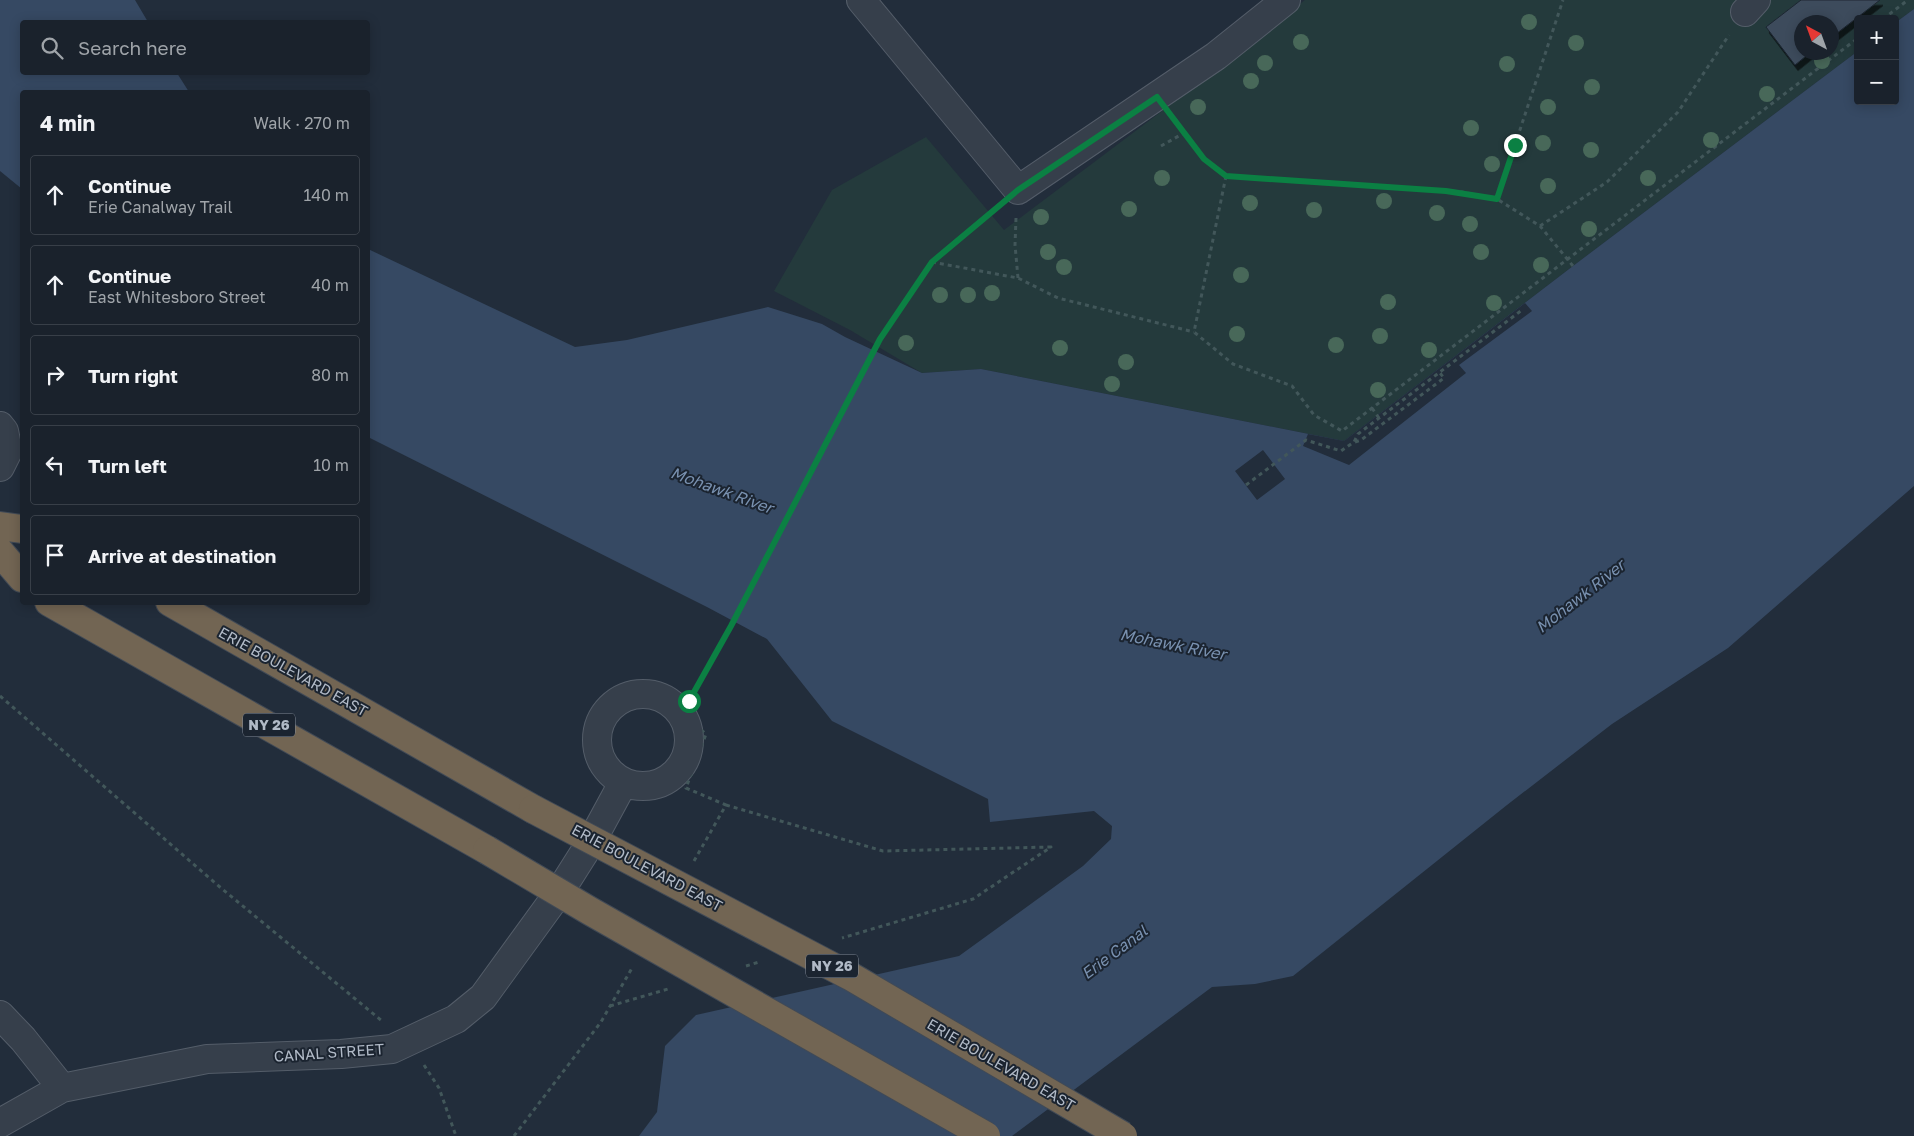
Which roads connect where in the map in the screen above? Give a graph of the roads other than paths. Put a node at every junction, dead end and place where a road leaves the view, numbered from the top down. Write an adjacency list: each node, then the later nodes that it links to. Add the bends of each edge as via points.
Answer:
1 (861, 0): 2 (street, via 1018,190 1216,56)
2 (1286, 0)
3 (0, 426): 4 (street, via 8,451)
4 (0, 467)
5 (0, 526): 6 (highway)
6 (20, 529)
7 (0, 552): 8 (highway)
8 (20, 576)
9 (54, 605): 15 (highway, NY 26, bridge)
10 (175, 605): 16 (highway, ERIE BOULEVARD EAST / NY 26, bridge, via 534,809 850,976)
11 (623, 783): 11 (street, via 610,774 601,761 596,746 597,731 603,716 626,696 657,695 671,702 682,714 690,742 686,757 679,770 653,786); 13 (street, CANAL STREET, via 560,891 483,996 456,1019 392,1049 207,1059)
12 (0, 1015): 13 (street)
13 (62, 1088): 14 (street, CANAL STREET)
14 (0, 1123)
15 (986, 1136)
16 (1123, 1136)

